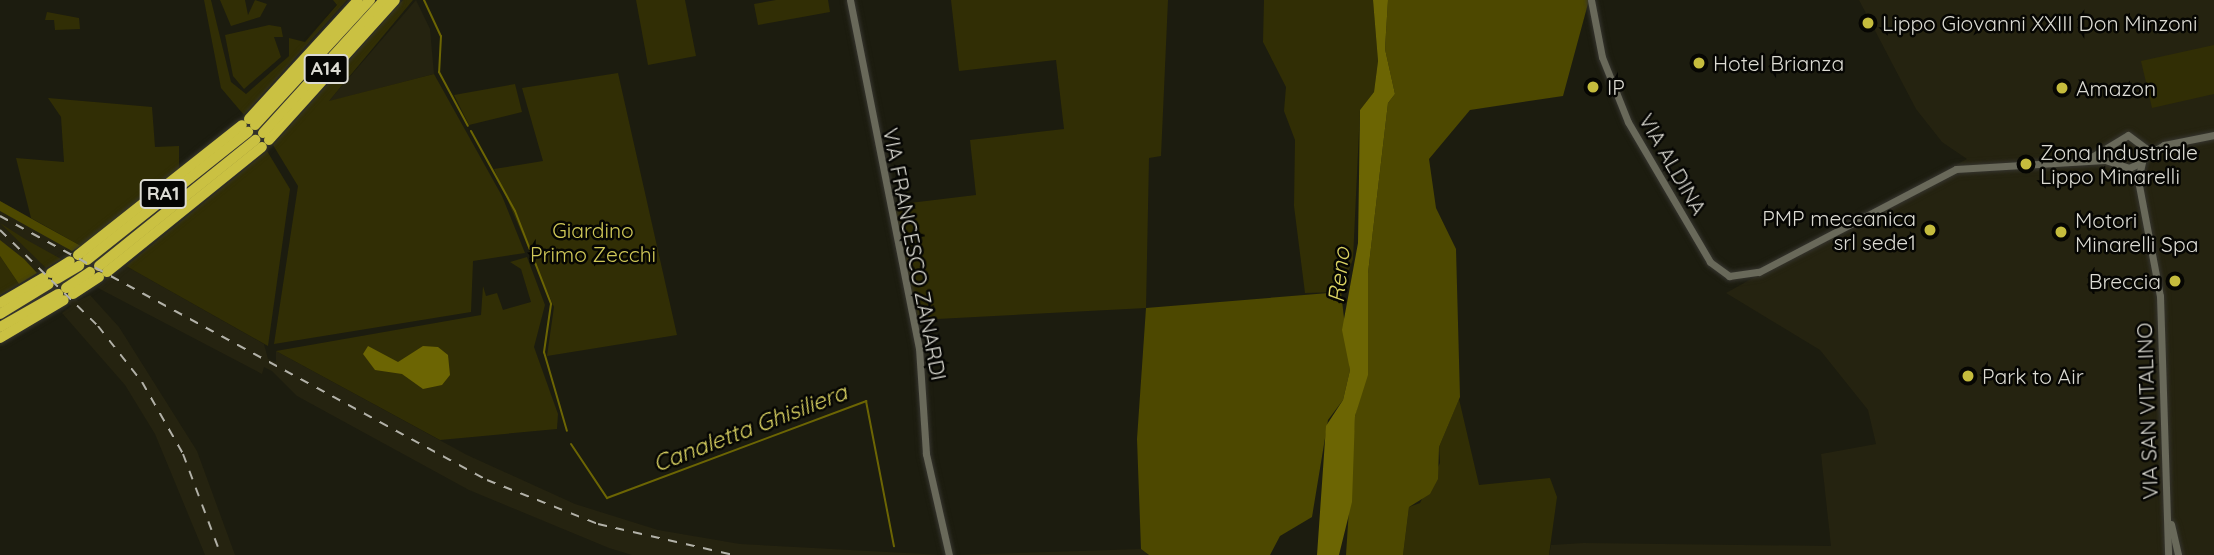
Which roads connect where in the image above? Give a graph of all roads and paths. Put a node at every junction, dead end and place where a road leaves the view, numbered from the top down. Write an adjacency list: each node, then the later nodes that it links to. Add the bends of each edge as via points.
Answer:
1 (358, 0): 7 (highway, RA1)
2 (370, 0): 7 (highway, A14)
3 (384, 0): 7 (highway, A14)
4 (395, 0): 7 (highway, RA1)
5 (850, 0): 23 (street, VIA FRANCESCO ZANARDI, via 921,358 926,454)
6 (1591, 0): 13 (street, VIA ALDINA, via 1602,57 1628,122 1710,262 1729,276 1751,275 1956,169)
7 (255, 133): 16 (highway, A14); 17 (highway, RA1, via 99,272)
8 (2214, 135): 11 (street)
9 (2141, 140): 10 (street, via 2128,135); 11 (street); 12 (street)
10 (2114, 145): 13 (street); 14 (street)
11 (2164, 145): 12 (street)
12 (2143, 159): 14 (street); 15 (street, VIA SAN VITALINO)
13 (2079, 161): 14 (street)
14 (2122, 166): 15 (street, VIA SAN VITALINO)
15 (2138, 184): 22 (street, VIA SAN VITALINO, via 2159,283)
16 (50, 279): 18 (highway); 19 (highway, A14)
17 (65, 294): 20 (highway); 21 (highway, RA1)
18 (0, 303)
19 (0, 314)
20 (0, 327)
21 (0, 338)
22 (2168, 513): 24 (street, VIA SAN VITALINO); 25 (street, VIA SAN VITALINO)
23 (950, 555)
24 (2168, 555)
25 (2178, 555)

